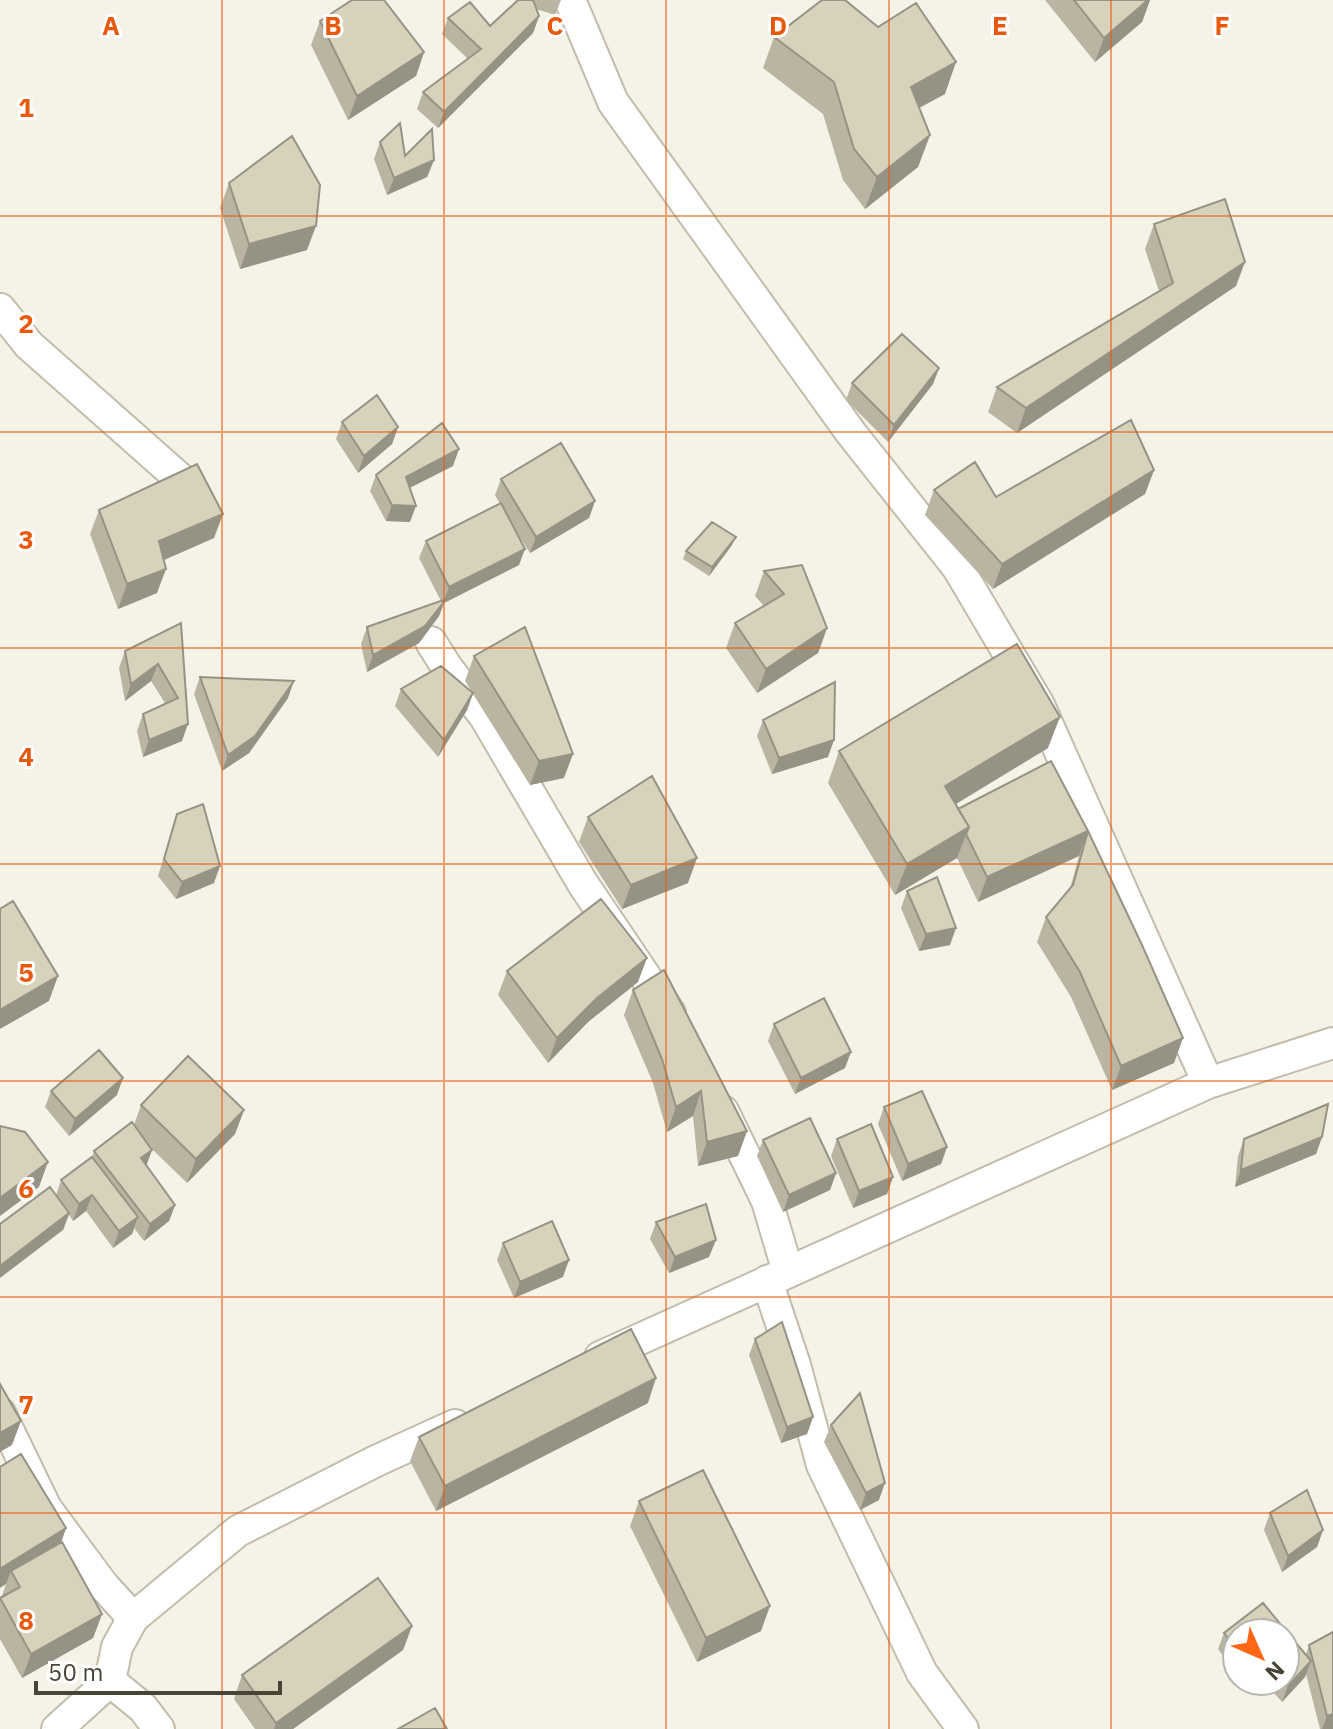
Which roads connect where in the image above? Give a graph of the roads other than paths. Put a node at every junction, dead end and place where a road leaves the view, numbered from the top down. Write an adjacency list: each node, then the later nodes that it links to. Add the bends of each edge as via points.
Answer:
1 (570, 0): 7 (street, via 613,102 851,433 958,568 1039,705)
2 (0, 309): 3 (street, via 29,345)
3 (186, 484)
4 (431, 642): 5 (street, via 485,717 583,884)
5 (685, 1035)
6 (1333, 1043): 7 (street)
7 (1208, 1083): 9 (street)
8 (713, 1089): 9 (street, via 767,1201)
9 (777, 1277): 10 (street); 17 (street, via 822,1465 922,1673)
10 (572, 1370)
11 (0, 1413): 13 (street, via 46,1508)
12 (474, 1416): 13 (street, via 238,1531)
13 (133, 1618): 14 (street, via 117,1647)
14 (110, 1681): 15 (street); 16 (street)
15 (57, 1729)
16 (159, 1729)
17 (963, 1729)

